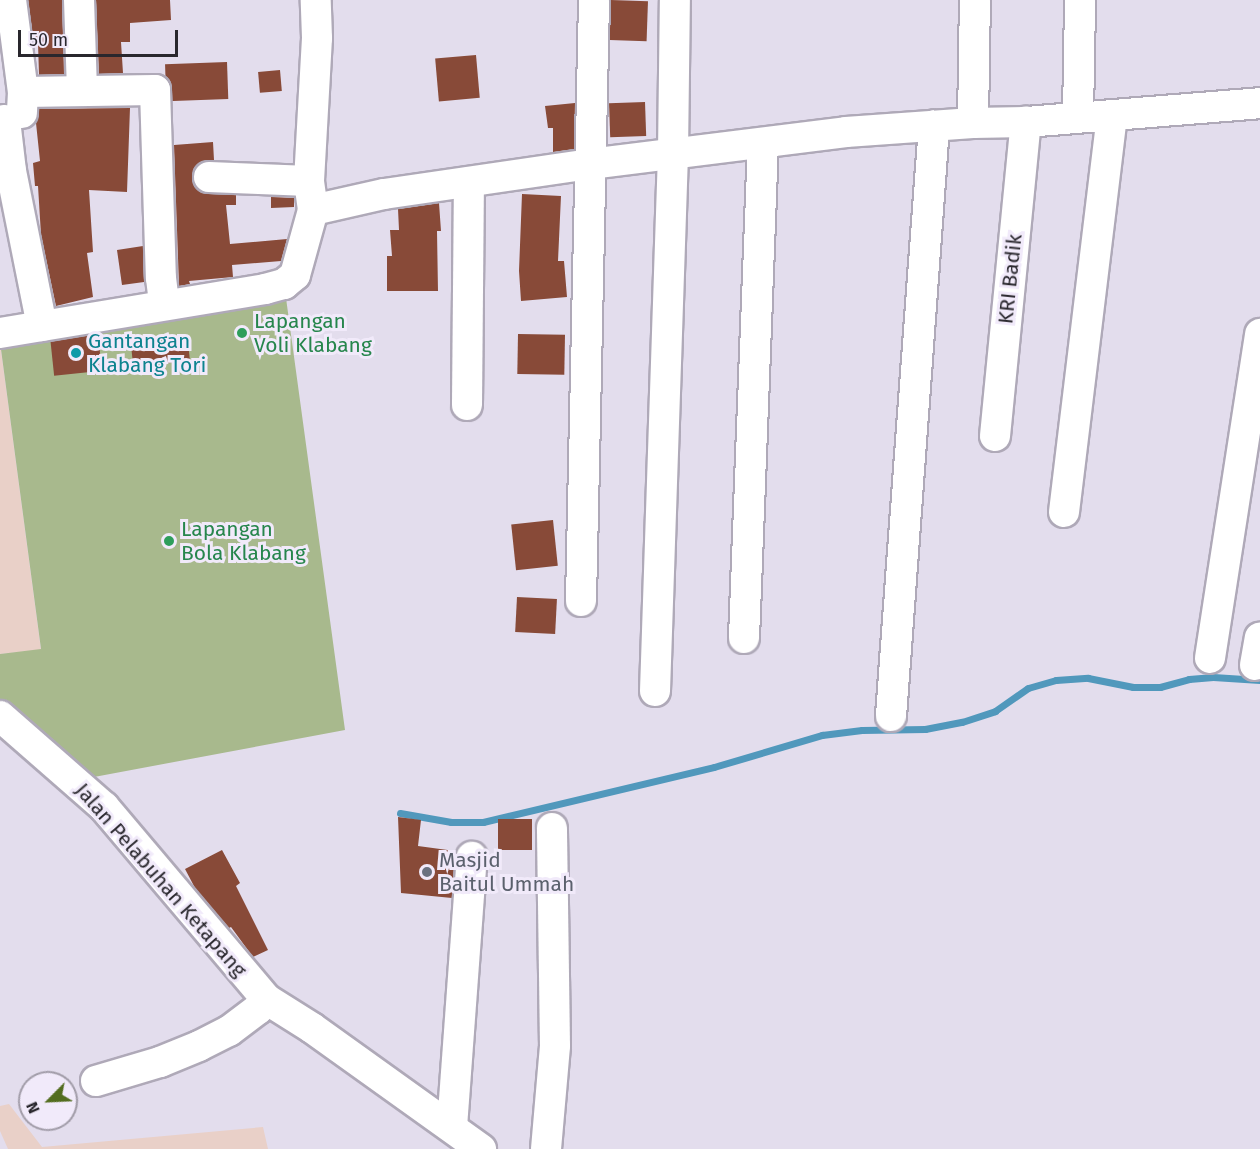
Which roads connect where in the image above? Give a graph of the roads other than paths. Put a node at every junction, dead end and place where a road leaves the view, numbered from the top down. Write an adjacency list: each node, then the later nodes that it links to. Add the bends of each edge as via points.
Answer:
1 (10, 0): 8 (street)
2 (80, 0): 9 (street)
3 (316, 0): 21 (street, via 318,38)
4 (594, 0): 19 (street)
5 (675, 0): 18 (street)
6 (975, 0): 15 (street)
7 (1080, 0): 12 (street)
8 (23, 92): 9 (street); 13 (street, via 22,113 18,118)
9 (82, 92): 24 (street, via 155,90)
10 (1260, 103): 11 (street)
11 (1112, 115): 12 (street); 30 (street)
12 (1078, 117): 14 (street)
13 (2, 120): 25 (street)
14 (1026, 122): 15 (street); 29 (street, KRI Badik)
15 (973, 123): 16 (street)
16 (934, 126): 17 (street); 36 (street)
17 (763, 143): 18 (street); 32 (street)
18 (673, 154): 19 (street); 34 (street)
19 (590, 164): 22 (street); 31 (street)
20 (209, 177): 21 (street)
21 (309, 181): 23 (street)
22 (469, 182): 23 (street, via 384,194); 28 (street)
23 (313, 210): 24 (street, via 295,275 284,284)
24 (164, 304): 25 (street)
25 (42, 326): 26 (street)
26 (0, 333)
27 (1260, 334): 33 (street)
28 (467, 405)
29 (995, 436)
30 (1064, 512)
31 (581, 601)
32 (744, 638)
33 (1210, 658)
34 (655, 691)
35 (0, 716): 39 (street, Jalan Pelabuhan Ketapang, via 104,807)
36 (891, 716)
37 (552, 828): 43 (street, via 555,1046)
38 (472, 857): 41 (street)
39 (266, 999): 40 (street, via 229,1031 199,1046); 41 (street, Jalan Pelabuhan Ketapang)
40 (96, 1081)
41 (452, 1127): 42 (street, Jalan Pelabuhan Ketapang)
42 (481, 1149)
43 (546, 1149)

